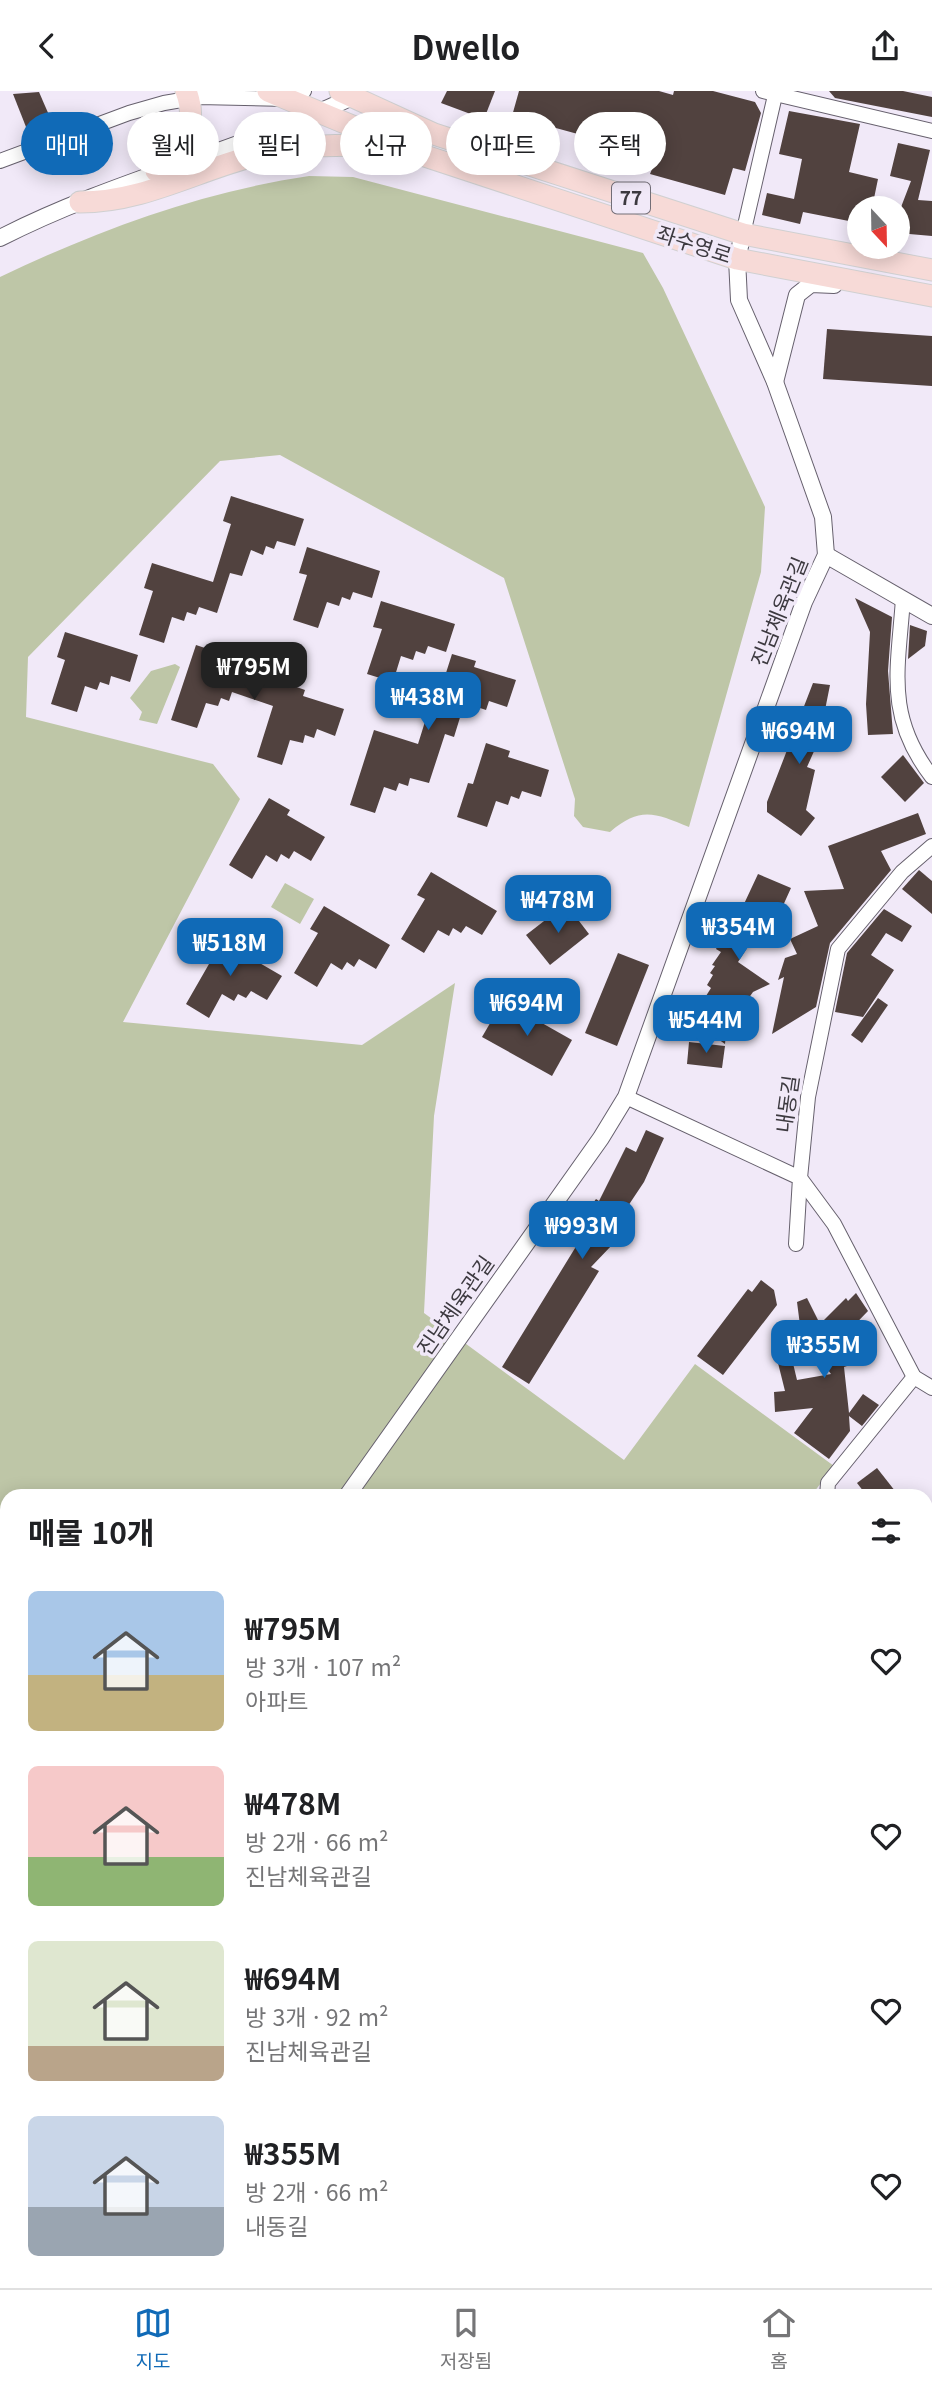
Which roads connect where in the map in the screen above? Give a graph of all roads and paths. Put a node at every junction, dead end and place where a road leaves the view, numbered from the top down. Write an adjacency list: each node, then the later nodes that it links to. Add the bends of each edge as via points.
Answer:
1 (772, 92): 7 (street); 13 (street)
2 (286, 94): 4 (street); 5 (main road, 좌수영로 / 77)
3 (346, 94): 6 (street); 13 (main road, 좌수영로 / 77, via 434,134)
4 (188, 95): 9 (street)
5 (318, 112)
6 (321, 112)
7 (932, 131)
8 (340, 145): 12 (main road, via 258,154 133,197)
9 (2, 155)
10 (432, 158): 15 (main road, 좌수영로 / 77)
11 (146, 175): 12 (street)
12 (80, 202): 14 (street)
13 (743, 234): 15 (street, 진남체육관길); 16 (main road, 좌수영로 / 77)
14 (0, 238)
15 (737, 259): 17 (main road, 좌수영로 / 77); 18 (street, 진남체육관길, via 739,300)
16 (932, 270)
17 (929, 296): 18 (street, via 811,284 796,300)
18 (775, 382): 19 (street, 진남체육관길, via 822,517)
19 (826, 555): 20 (street); 24 (street, 진남체육관길, via 799,615)
20 (903, 599): 21 (street); 22 (street, via 898,704 910,744)
21 (932, 615)
22 (932, 776)
23 (932, 846): 25 (street, 내동길, via 902,872 838,949 808,1097)
24 (626, 1097): 25 (street); 29 (street, 진남체육관길)
25 (800, 1178): 26 (street, 내동길); 27 (street, via 834,1224)
26 (796, 1244)
27 (914, 1377): 28 (street); 30 (street)
28 (932, 1388)
29 (351, 1489)
30 (828, 1489)

